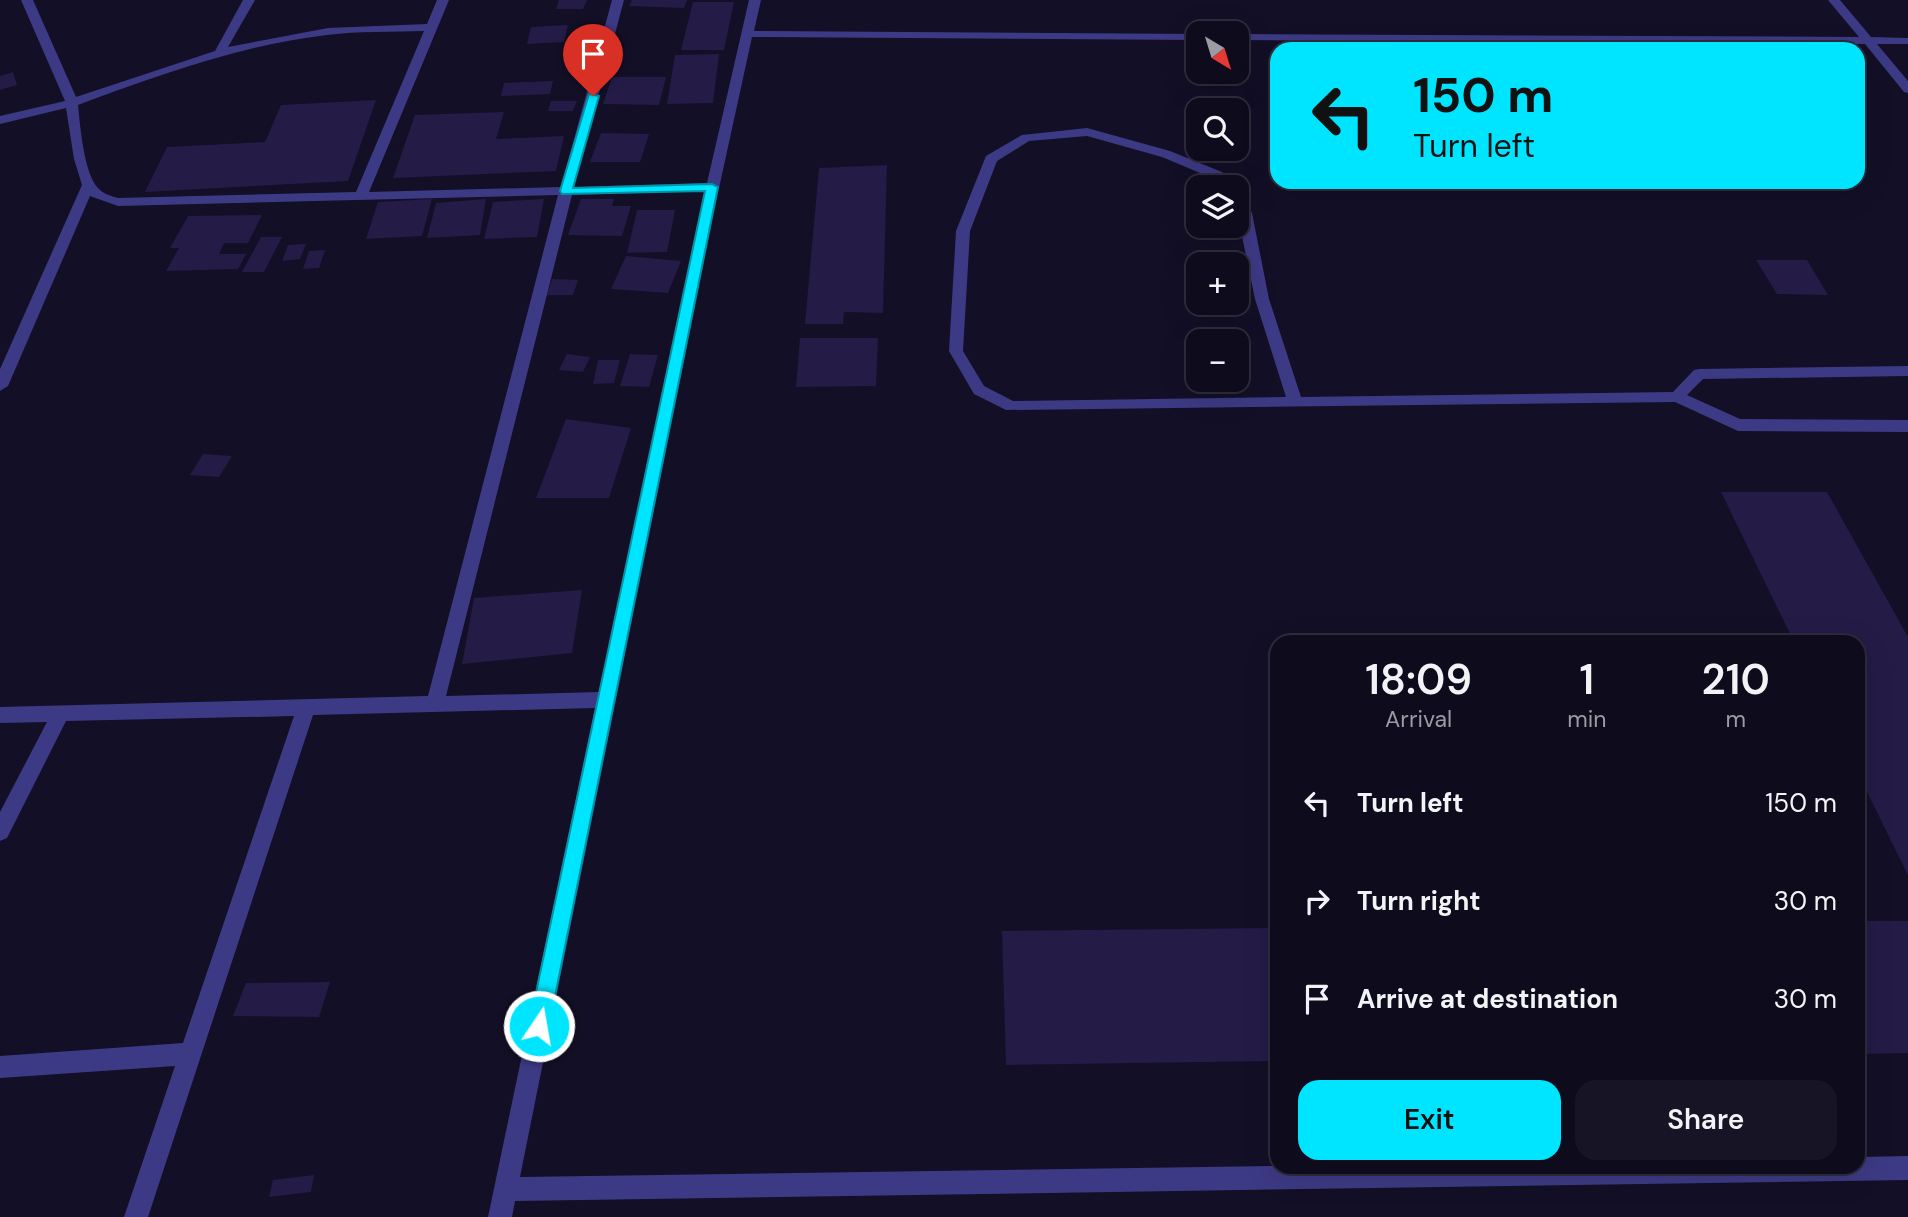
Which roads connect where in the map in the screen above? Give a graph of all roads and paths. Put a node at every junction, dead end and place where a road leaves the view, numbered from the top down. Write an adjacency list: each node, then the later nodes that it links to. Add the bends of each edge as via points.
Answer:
1 (27, 0): 15 (street)
2 (249, 0): 13 (street)
3 (443, 0): 7 (street)
4 (618, 0): 20 (street)
5 (755, 0): 8 (street)
6 (1834, 0): 11 (street)
7 (432, 27): 13 (street, via 314,33); 21 (street)
8 (747, 34): 9 (street); 19 (street)
9 (1186, 37)
10 (1250, 37): 11 (street)
11 (1868, 41): 12 (street); 14 (street)
12 (1908, 41)
13 (219, 54): 15 (street)
14 (1908, 89)
15 (72, 103): 16 (street); 18 (street)
16 (0, 120)
17 (1217, 175): 27 (street, via 1166,154 1087,132 1026,138 991,159 963,231 956,351 979,390 1011,406)
18 (88, 186): 21 (street, via 100,197 118,202); 23 (street)
19 (712, 187): 20 (street); 29 (street)
20 (566, 191): 21 (street); 30 (street)
21 (360, 197)
22 (1249, 233): 27 (street, via 1262,299)
23 (4, 366): 25 (street)
24 (1908, 372): 26 (street, via 1699,374)
25 (0, 386)
26 (1677, 397): 27 (street); 28 (street, via 1738,425)
27 (1295, 402)
28 (1908, 426)
29 (606, 700): 30 (street); 40 (street)
30 (435, 704): 31 (street)
31 (306, 708): 32 (street); 35 (street)
32 (61, 713): 33 (street); 34 (street)
33 (0, 715)
34 (0, 832)
35 (190, 1054): 36 (street); 41 (street)
36 (0, 1067)
37 (1908, 1168): 38 (street)
38 (1865, 1169)
39 (1507, 1174): 40 (street)
40 (506, 1189): 42 (street)
41 (136, 1217)
42 (500, 1217)

